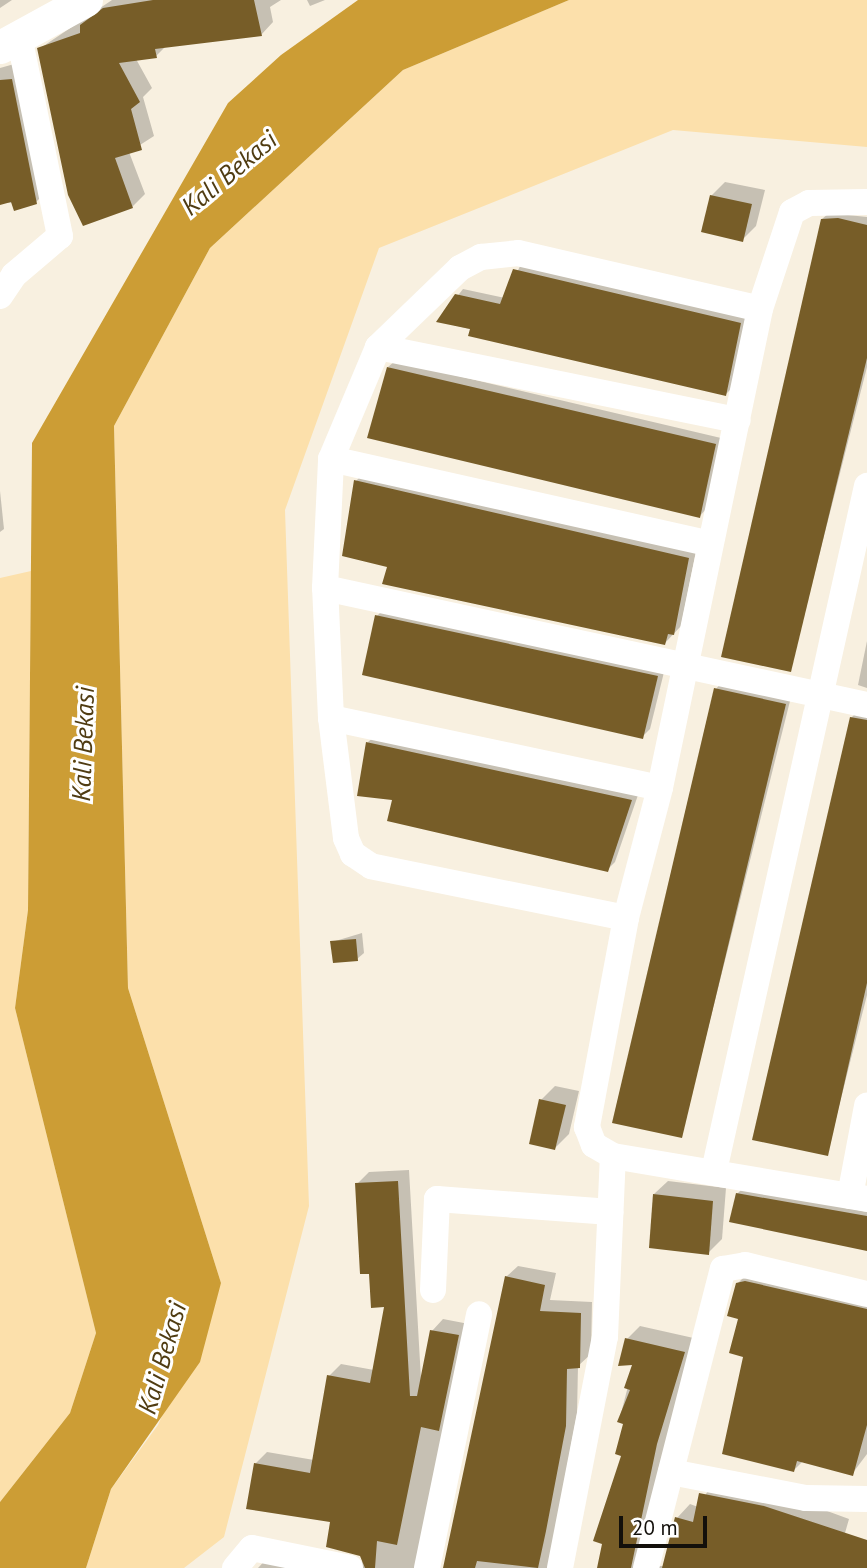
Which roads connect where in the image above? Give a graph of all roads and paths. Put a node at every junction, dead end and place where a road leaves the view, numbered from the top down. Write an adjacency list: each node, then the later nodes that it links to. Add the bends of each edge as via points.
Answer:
1 (86, 0): 2 (street)
2 (9, 42): 4 (street, via 60,236 13,275)
3 (867, 202): 5 (street, via 809,203 792,212)
4 (0, 296)
5 (760, 309): 6 (street, via 518,253 493,253 460,268); 7 (street)
6 (377, 347): 7 (street); 8 (street)
7 (738, 419): 10 (street)
8 (331, 459): 10 (street); 11 (street)
9 (867, 486): 13 (street)
10 (710, 544): 12 (street)
11 (325, 588): 12 (street); 15 (street)
12 (684, 664): 13 (street); 16 (street)
13 (820, 694): 14 (street); 20 (street)
14 (867, 705)
15 (331, 718): 16 (street); 17 (street, via 346,838 362,861)
16 (660, 788): 17 (street)
17 (626, 918): 19 (street, via 587,1116 594,1146)
18 (867, 1106): 21 (street)
19 (613, 1156): 20 (street); 22 (street)
20 (715, 1171): 21 (street)
21 (858, 1197)
22 (611, 1212): 23 (street, via 437,1199); 31 (street, via 605,1337)
23 (433, 1290)
24 (867, 1294): 26 (street, via 745,1265 723,1269)
25 (479, 1314): 30 (street)
26 (671, 1472): 27 (street, via 806,1498); 32 (street)
27 (867, 1499)
28 (235, 1568): 29 (street, via 252,1548)
29 (350, 1568)
30 (427, 1568)
31 (559, 1568)
32 (646, 1568)

